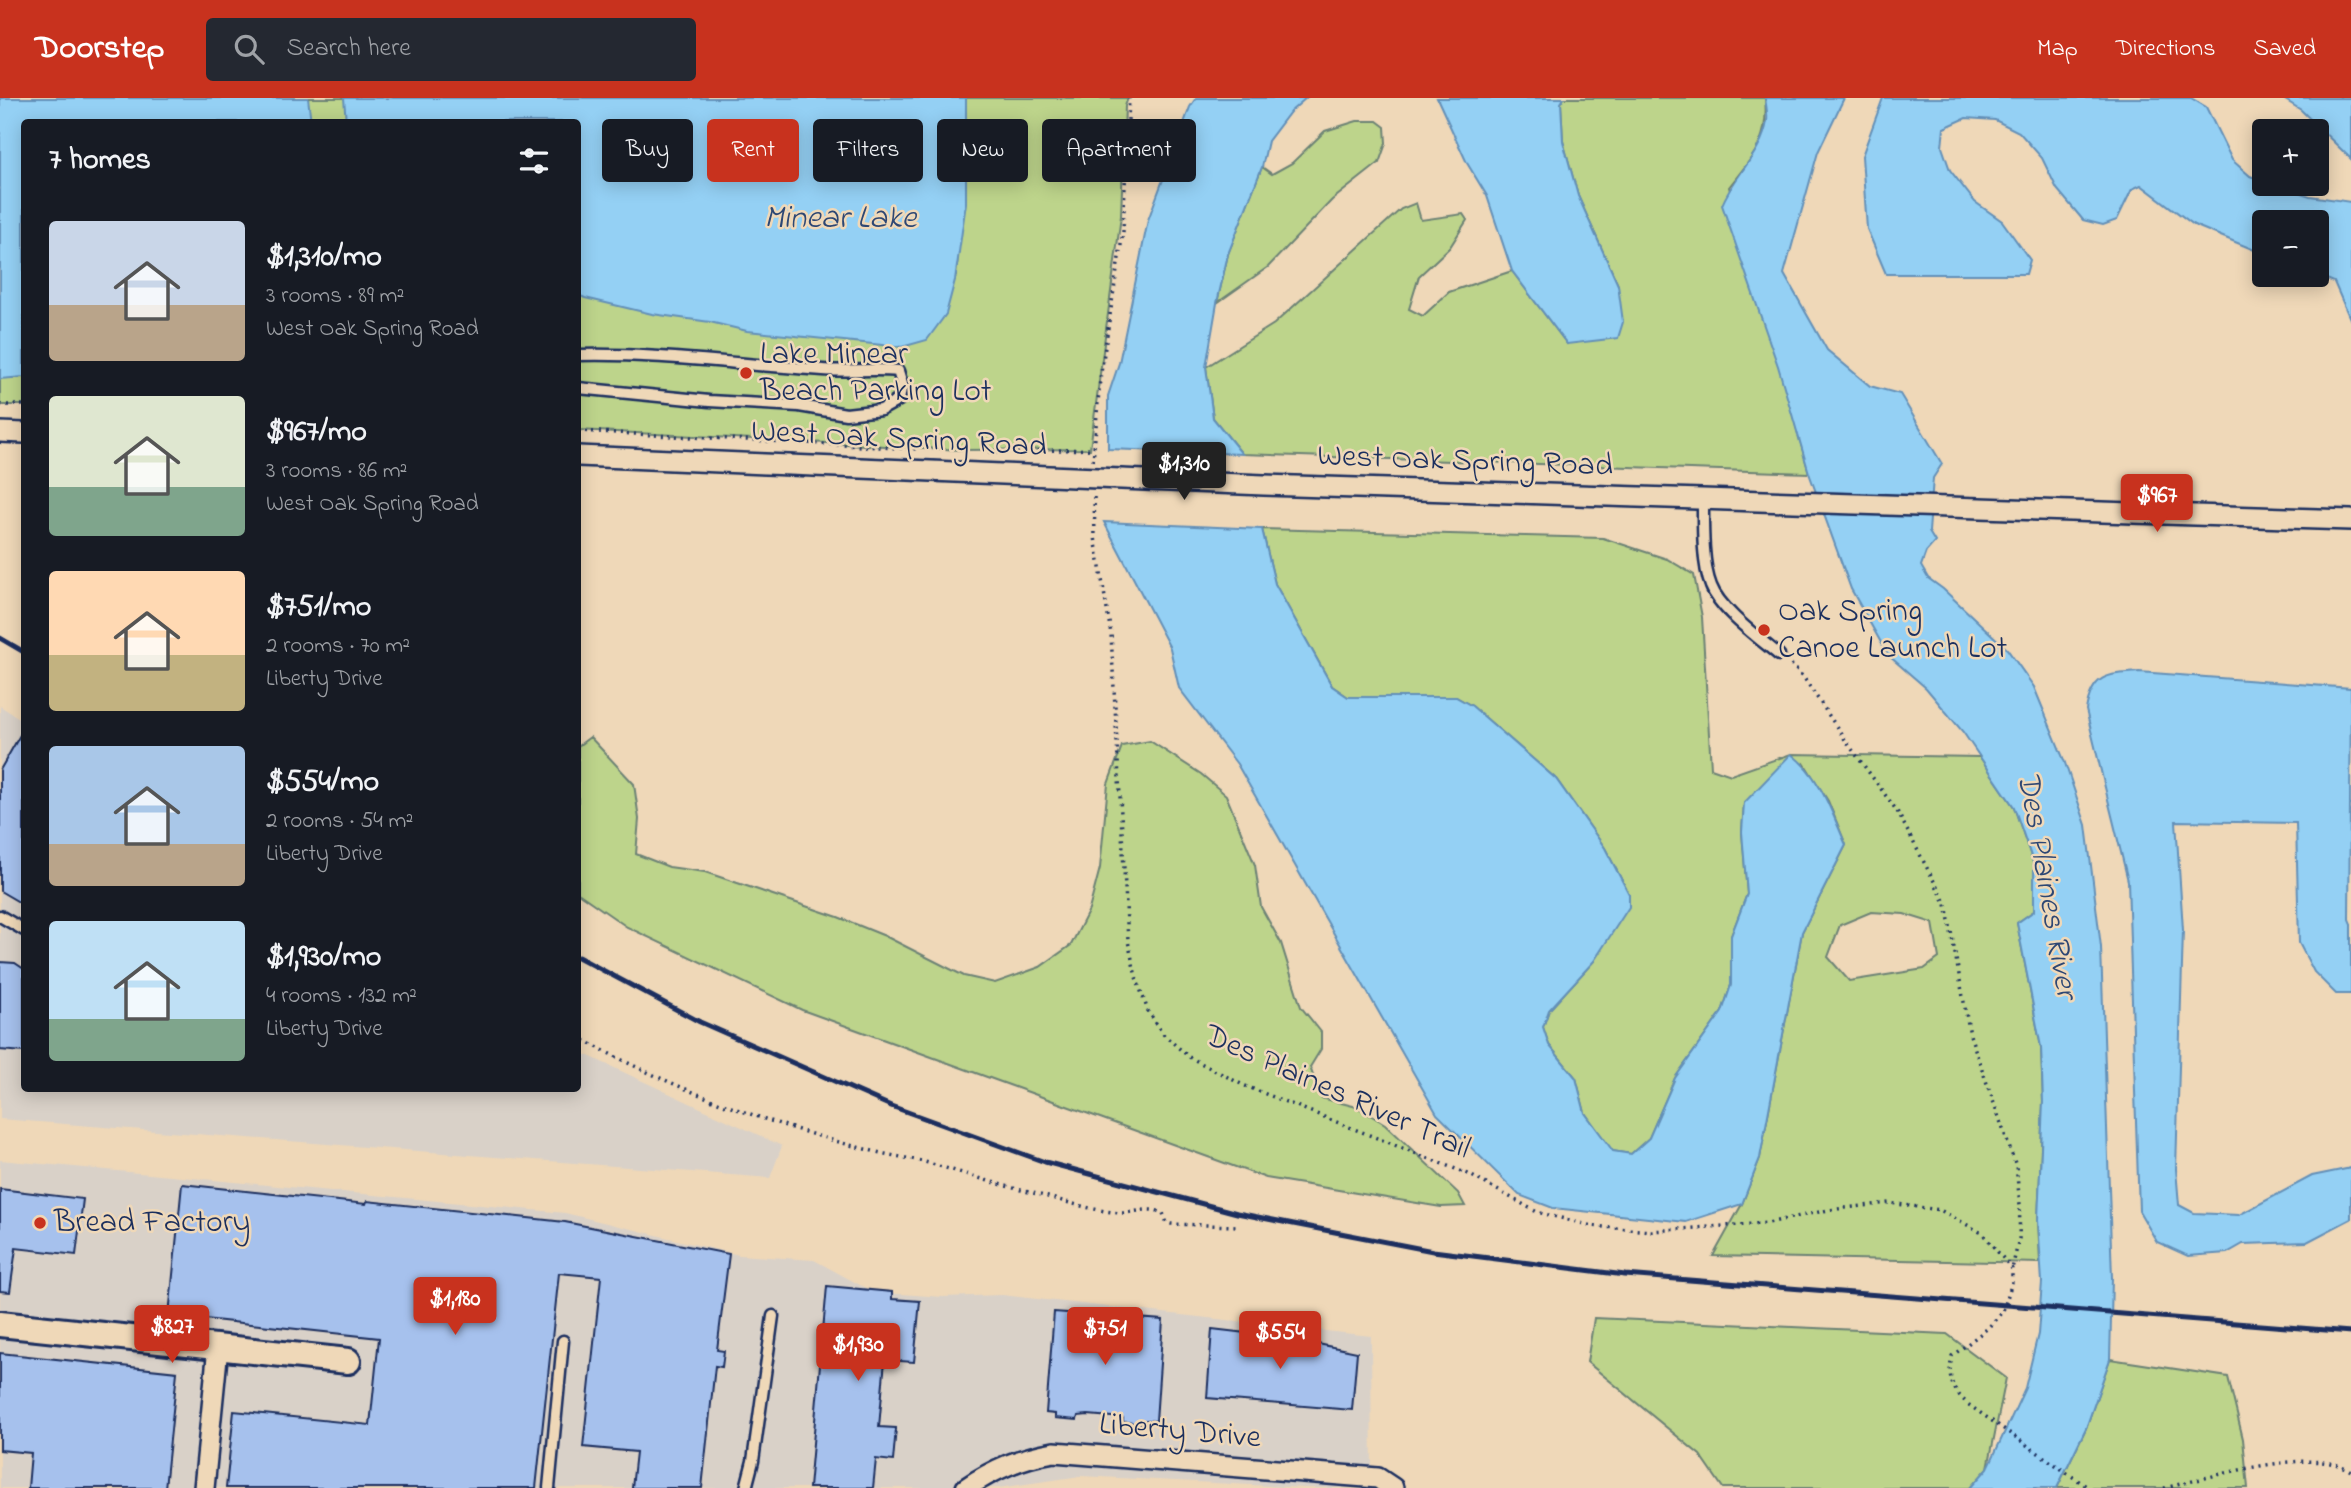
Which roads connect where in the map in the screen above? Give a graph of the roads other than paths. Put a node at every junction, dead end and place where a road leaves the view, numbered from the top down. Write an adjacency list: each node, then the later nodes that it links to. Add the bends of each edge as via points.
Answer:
1 (581, 355): 2 (lane, via 825,370 882,369 898,372 902,384 899,400 881,410 846,414)
2 (581, 388)
3 (0, 432): 4 (street)
4 (21, 433)
5 (581, 456): 6 (street, West Oak Spring Road)
6 (1703, 499): 7 (street, West Oak Spring Road); 8 (lane, via 1711,587 1732,615)
7 (2351, 520)
8 (1779, 655)
9 (0, 916): 10 (lane)
10 (21, 928)
11 (773, 1316): 18 (lane)
12 (0, 1324): 14 (street)
13 (563, 1341): 17 (lane)
14 (218, 1347): 15 (street); 16 (street)
15 (348, 1361)
16 (204, 1488)
17 (549, 1488)
18 (747, 1488)
19 (966, 1488): 20 (street, Liberty Drive, via 991,1471 1054,1452 1378,1478)
20 (1393, 1488)

